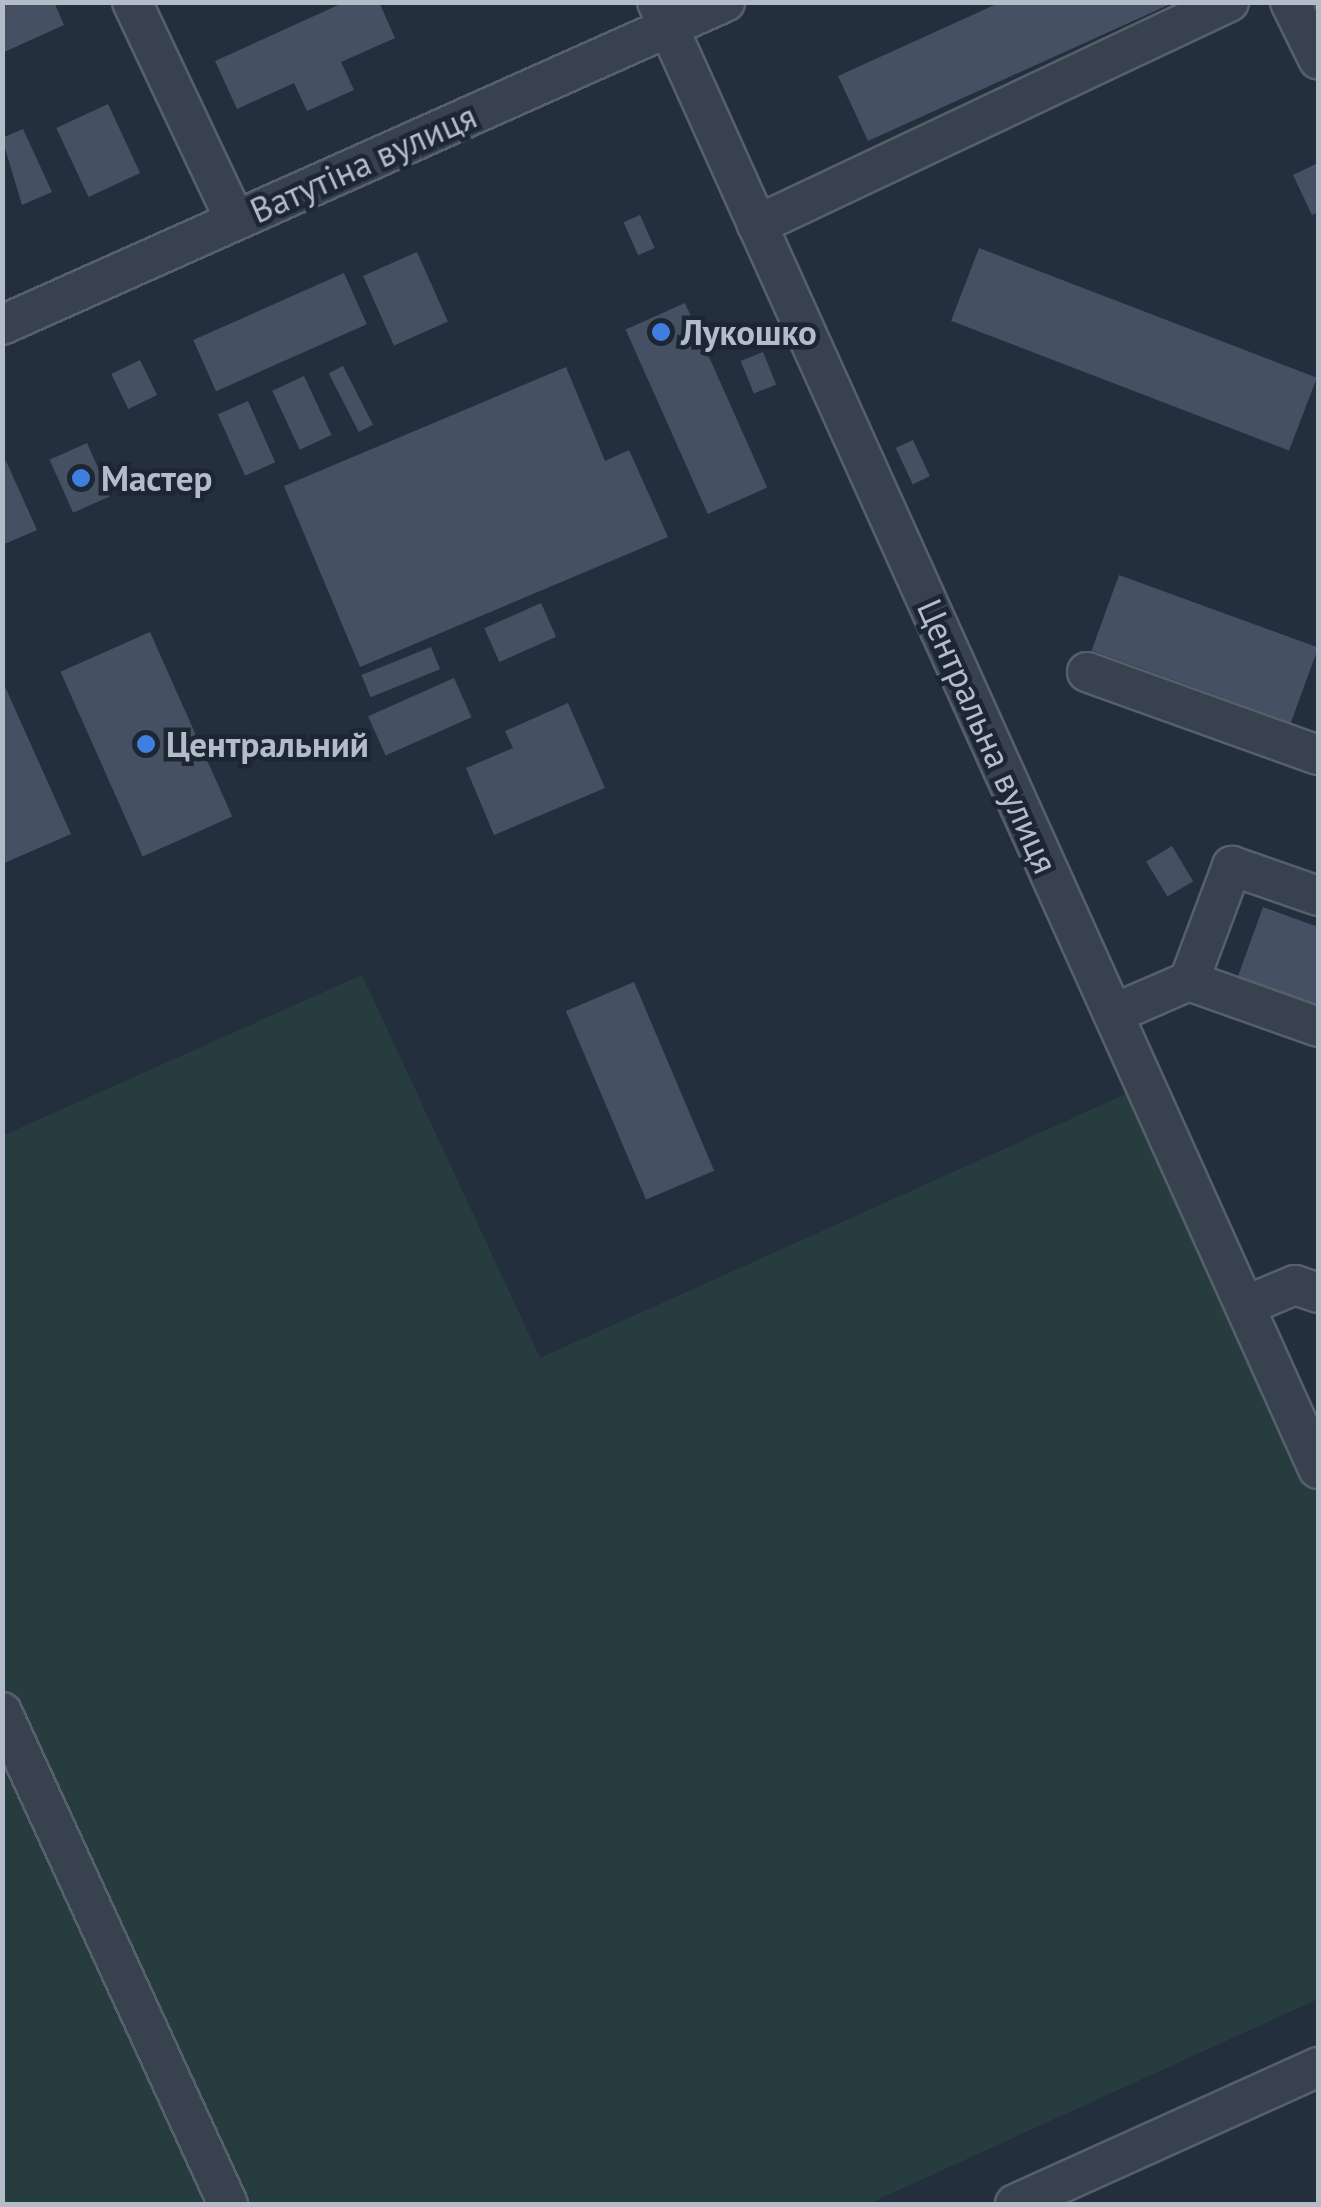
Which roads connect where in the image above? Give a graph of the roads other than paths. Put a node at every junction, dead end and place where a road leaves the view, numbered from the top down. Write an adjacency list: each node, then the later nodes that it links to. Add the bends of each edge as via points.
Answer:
1 (132, 2): 7 (street)
2 (725, 2): 5 (street, Ватутіна вулиця)
3 (1229, 2): 8 (street)
4 (1290, 2): 6 (street)
5 (662, 15): 7 (street, Ватутіна вулиця); 8 (street, Центральна вулиця)
6 (1317, 54)
7 (235, 220): 9 (street, Ватутіна вулиця)
8 (757, 225): 14 (street, Центральна вулиця)
9 (2, 324)
10 (1088, 672): 11 (street)
11 (1318, 756)
12 (1318, 896): 13 (street, via 1232,866)
13 (1190, 981): 14 (street); 15 (street)
14 (1113, 1014): 17 (street, Центральна вулиця)
15 (1318, 1027)
16 (1318, 1293): 17 (street, via 1295,1285)
17 (1245, 1306): 18 (street, Центральна вулиця)
18 (1318, 1469)
19 (2, 1712): 21 (street)
20 (1318, 2067): 22 (street)
21 (228, 2204)
22 (1015, 2204)

